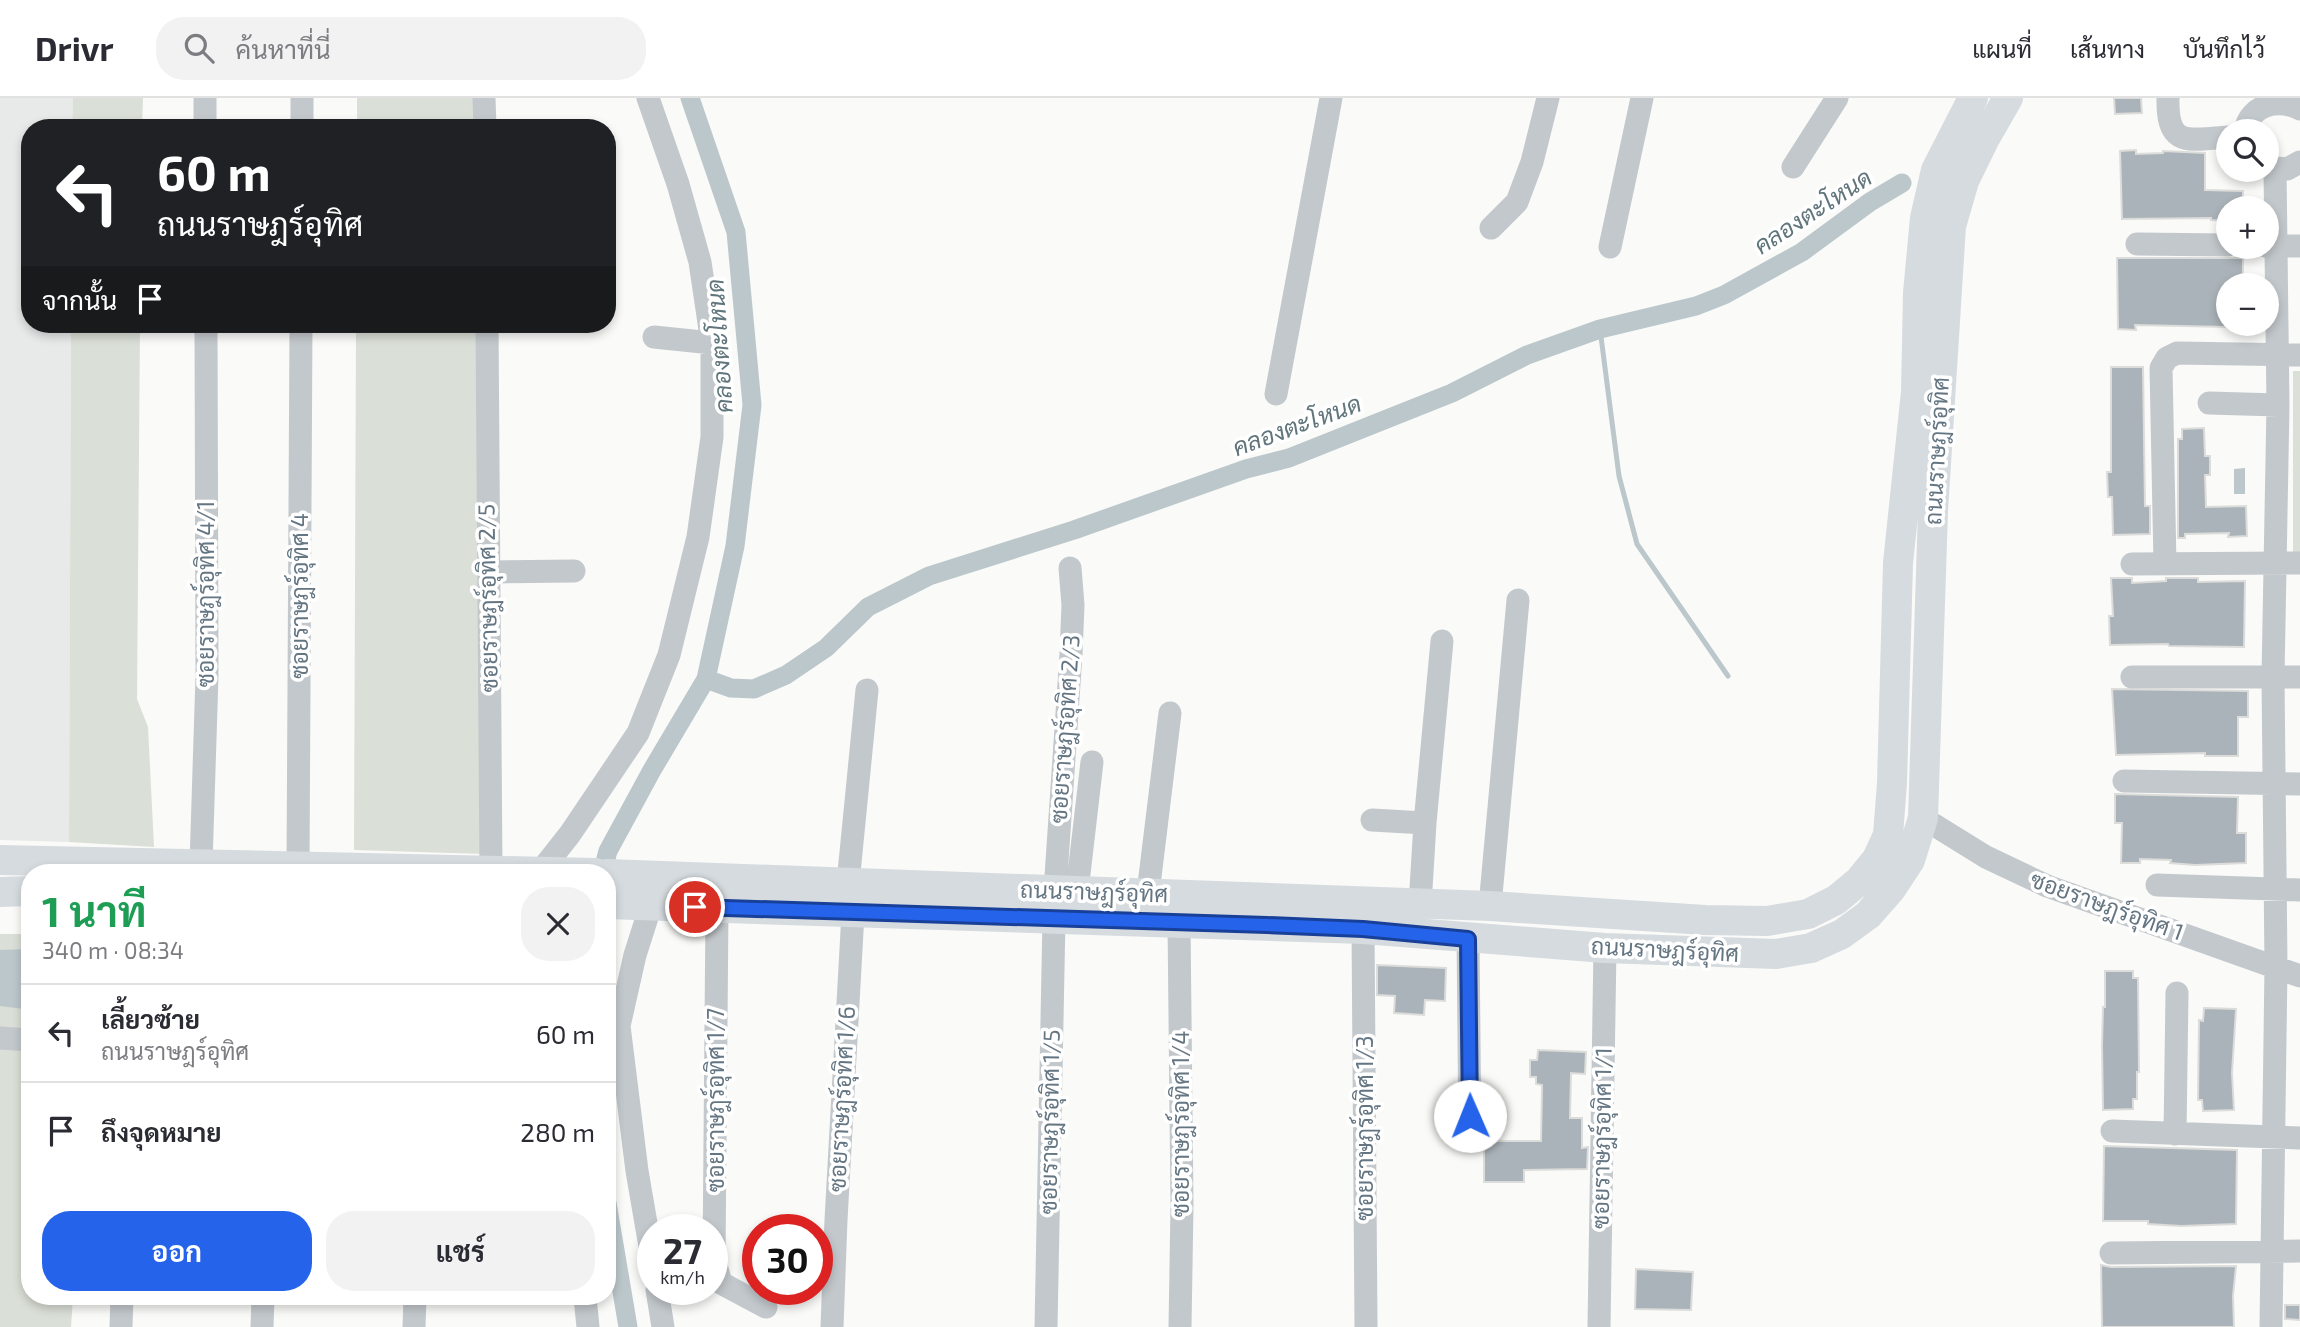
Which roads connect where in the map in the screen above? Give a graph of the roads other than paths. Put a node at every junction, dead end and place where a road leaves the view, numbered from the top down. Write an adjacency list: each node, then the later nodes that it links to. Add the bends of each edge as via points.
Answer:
1 (205, 98): 13 (street)
2 (302, 98): 14 (street)
3 (484, 98): 15 (street)
4 (648, 98): 32 (street, via 700,262)
5 (1331, 98): 34 (street)
6 (1548, 98): 21 (street, via 1517,202)
7 (1642, 98): 26 (street)
8 (1837, 98): 19 (street)
9 (1973, 98): 74 (main road, ถนนราษฎร์อุทิศ, via 1936,170 1924,218 1916,391 1898,564 1892,783 1888,835 1877,859 1836,900 1808,914 1767,921)
10 (2008, 98): 55 (main road, ถนนราษฎร์อุทิศ, via 1964,181 1951,226 1933,511)
11 (2168, 98): 17 (street, via 2169,124 2180,136)
12 (2280, 102): 16 (street)
13 (205, 119)
14 (302, 119)
15 (485, 119)
16 (2248, 119)
17 (2216, 138)
18 (2300, 162): 20 (street)
19 (1793, 167)
20 (2279, 169)
21 (1491, 228)
22 (2137, 244): 23 (street)
23 (2216, 246)
24 (2279, 246): 25 (street)
25 (2300, 246)
26 (1610, 247)
27 (2273, 259): 33 (street)
28 (206, 333): 59 (street, ซอยราษฎร์อุทิศ 4/1, via 207,676)
29 (301, 333): 60 (street, ซอยราษฎร์อุทิศ 4)
30 (487, 333): 43 (street, ซอยราษฎร์อุทิศ 2/5)
31 (654, 337): 32 (street)
32 (712, 343): 62 (street, via 712,437 698,537 669,655 638,733)
33 (2289, 355): 36 (street); 40 (street, via 2177,353 2161,368)
34 (1276, 394)
35 (2209, 403): 36 (street)
36 (2278, 405): 37 (street)
37 (2276, 563): 38 (street); 40 (street); 47 (street)
38 (2300, 563)
39 (2132, 564): 40 (street)
40 (2165, 564)
41 (1070, 568): 71 (street, ซอยราษฎร์อุทิศ 2/3, via 1073,605)
42 (574, 571): 43 (street)
43 (488, 572): 61 (street, ซอยราษฎร์อุทิศ 2/5)
44 (1518, 600): 74 (street)
45 (1442, 641): 57 (street)
46 (2132, 677): 47 (street)
47 (2273, 677): 48 (street); 54 (street)
48 (2300, 677)
49 (867, 690): 64 (street)
50 (1170, 713): 70 (street)
51 (1093, 762): 71 (street)
52 (2124, 781): 54 (street)
53 (2300, 784): 54 (street)
54 (2274, 785): 66 (street)
55 (1923, 818): 80 (main road, ถนนราษฎร์อุทิศ, via 1910,860 1891,889 1859,922 1811,948 1776,954); 81 (street, ซอยราษฎร์อุทิศ 1, via 1986,857 2047,886)
56 (1372, 820): 57 (street)
57 (1425, 823): 73 (street)
58 (0, 860): 59 (main road)
59 (201, 864)
60 (299, 864)
61 (491, 864)
62 (553, 864)
63 (620, 874): 64 (main road, ถนนราษฎร์อุทิศ)
64 (848, 883): 71 (main road, ถนนราษฎร์อุทิศ)
65 (2157, 885): 66 (street)
66 (2274, 889): 67 (street); 81 (street)
67 (2300, 890)
68 (21, 891): 69 (main road)
69 (0, 892)
70 (1148, 894): 71 (main road, ถนนราษฎร์อุทิศ); 73 (main road, ถนนราษฎร์อุทิศ)
71 (1062, 900): 76 (main road, ถนนราษฎร์อุทิศ); 77 (main road, ถนนราษฎร์อุทิศ); 107 (street, ซอยราษฎร์อุทิศ 1/5)
72 (628, 905): 75 (main road, ถนนราษฎร์อุทิศ); 91 (street, via 635,955 619,1026)
73 (1420, 905): 74 (main road, ถนนราษฎร์อุทิศ)
74 (1489, 906)
75 (717, 908): 76 (main road, ถนนราษฎร์อุทิศ); 100 (street, ซอยราษฎร์อุทิศ 1/7, via 714,1258 721,1283)
76 (853, 913): 106 (street, ซอยราษฎร์อุทิศ 1/6)
77 (1179, 922): 78 (main road, ถนนราษฎร์อุทิศ); 108 (street, ซอยราษฎร์อุทิศ 1/4)
78 (1363, 929): 79 (main road, ถนนราษฎร์อุทิศ); 109 (street, ซอยราษฎร์อุทิศ 1/3)
79 (1468, 939): 80 (main road, ถนนราษฎร์อุทิศ); 90 (street)
80 (1605, 948): 110 (street, ซอยราษฎร์อุทิศ 1/1)
81 (2276, 966): 82 (street, ซอยราษฎร์อุทิศ 1); 88 (street)
82 (2300, 976)
83 (2178, 993): 87 (street)
84 (0, 1038): 85 (street)
85 (21, 1039)
86 (2112, 1131): 87 (street)
87 (2175, 1134): 88 (street)
88 (2273, 1138): 89 (street); 92 (street)
89 (2300, 1138)
90 (1470, 1141)
91 (644, 1214)
92 (2272, 1251): 93 (street); 94 (street); 111 (street)
93 (2300, 1251)
94 (2111, 1252)
95 (122, 1305): 101 (street)
96 (263, 1305): 102 (street)
97 (415, 1305): 103 (street)
98 (585, 1305): 104 (street)
99 (659, 1305): 105 (street)
100 (766, 1307)
101 (121, 1327)
102 (262, 1327)
103 (414, 1327)
104 (588, 1327)
105 (663, 1327)
106 (832, 1327)
107 (1046, 1327)
108 (1180, 1327)
109 (1366, 1327)
110 (1599, 1327)
111 (2271, 1327)

